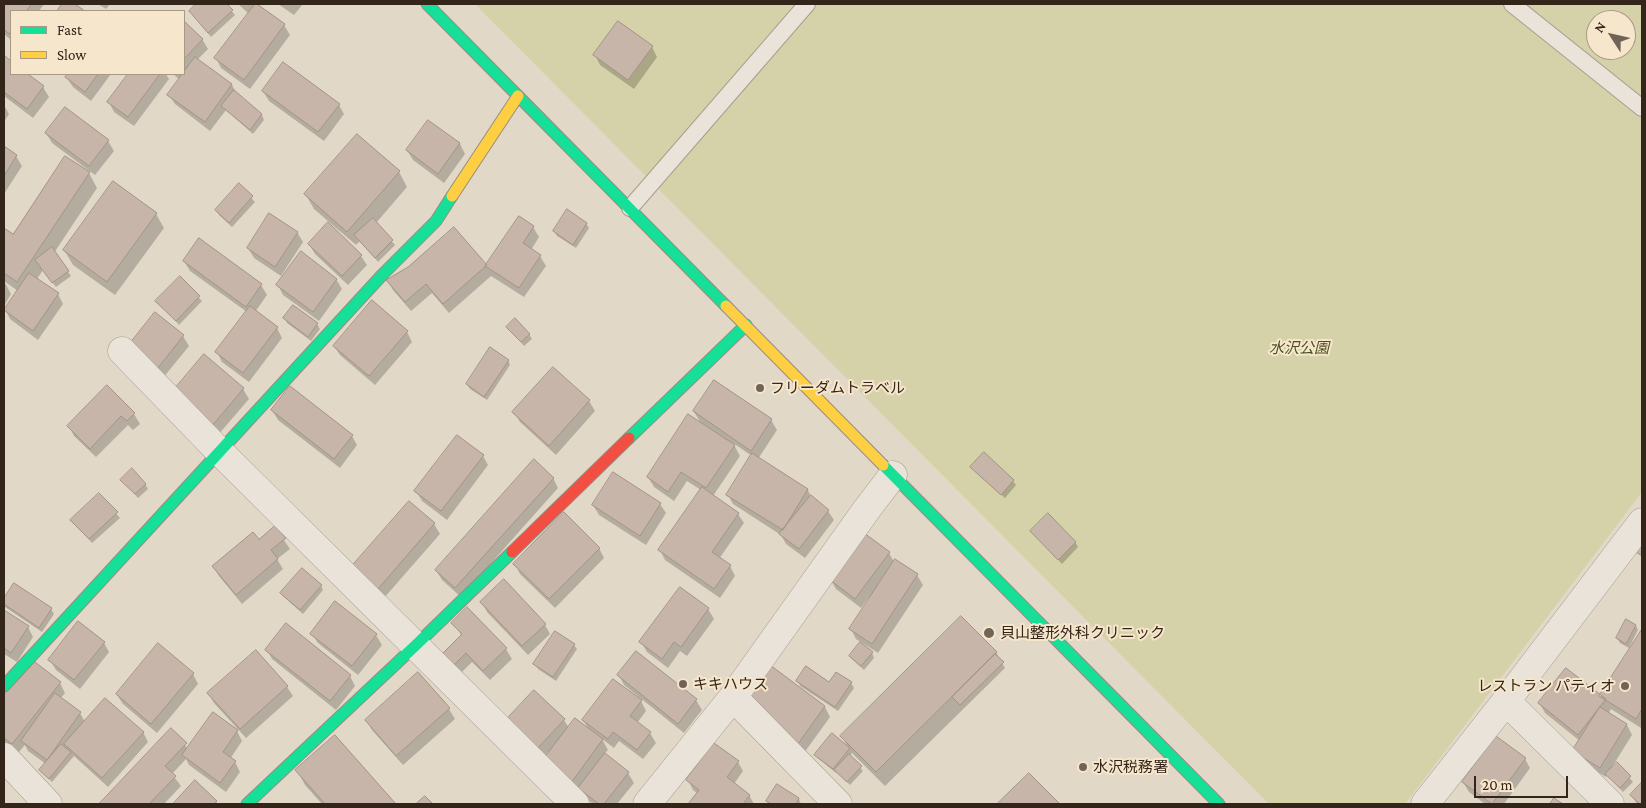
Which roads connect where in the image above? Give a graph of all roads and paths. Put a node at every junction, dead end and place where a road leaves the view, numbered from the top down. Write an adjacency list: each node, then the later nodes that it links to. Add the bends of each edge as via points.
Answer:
1 (427, 4): 4 (street)
2 (807, 4): 6 (lane)
3 (1512, 4): 5 (lane)
4 (518, 96): 6 (street); 9 (street, via 436,221 383,274)
5 (1642, 108)
6 (630, 208): 7 (street)
7 (746, 325): 10 (street); 12 (street)
8 (122, 351): 9 (street)
9 (220, 452): 12 (street); 13 (street)
10 (893, 475): 14 (street); 22 (street)
11 (1642, 522): 15 (street)
12 (416, 645): 18 (street); 19 (street)
13 (4, 686)
14 (733, 697): 20 (street); 21 (street)
15 (1506, 701): 23 (street); 24 (street)
16 (4, 757): 17 (street)
17 (48, 804)
18 (247, 804)
19 (575, 804)
20 (647, 804)
21 (838, 804)
22 (1219, 804)
23 (1425, 804)
24 (1610, 804)

